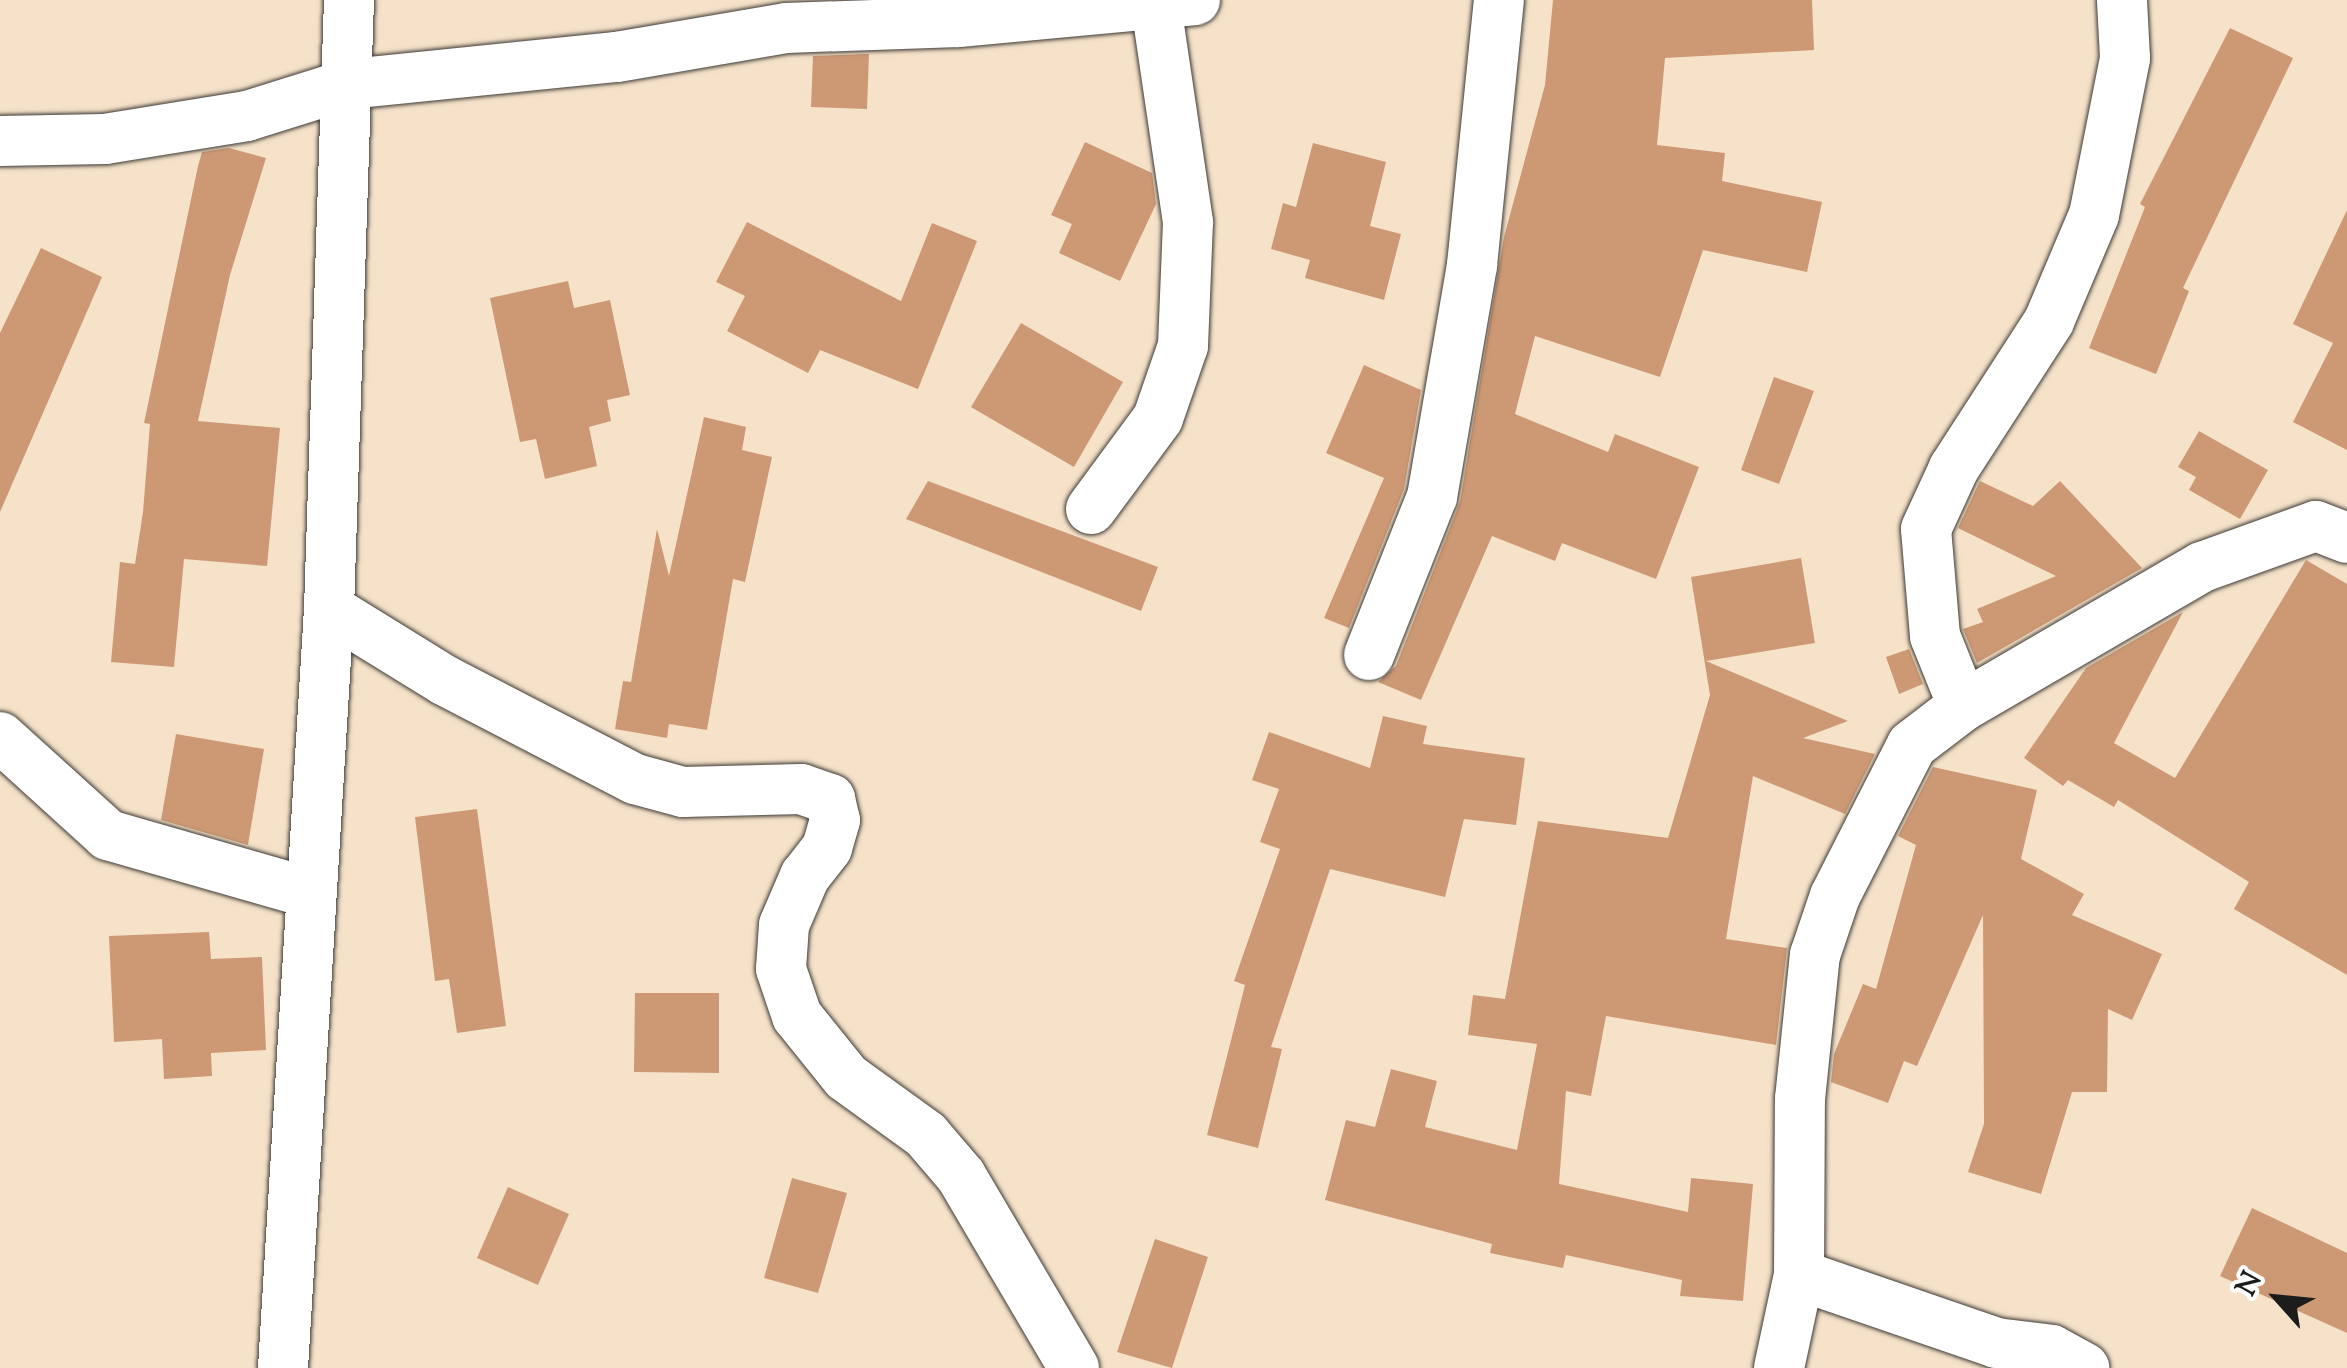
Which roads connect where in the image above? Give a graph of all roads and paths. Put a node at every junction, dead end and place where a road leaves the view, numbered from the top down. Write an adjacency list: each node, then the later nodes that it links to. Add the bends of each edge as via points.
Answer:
1 (348, 0): 5 (street)
2 (1499, 0): 10 (street, via 1472,264 1432,497)
3 (2122, 0): 11 (street, via 2125,58 2094,215 2049,321 1954,468 1926,530 1935,636)
4 (1175, 3): 5 (street, via 786,28 617,57); 7 (street, via 1188,222 1184,346 1158,418)
5 (349, 84): 6 (street, via 247,116 105,139); 9 (street)
6 (0, 141)
7 (1091, 508)
8 (2347, 538): 11 (street, via 2316,526 2202,567)
9 (329, 609): 13 (street); 16 (street, via 444,680 635,779 683,792 801,789 830,799 834,820 827,848 805,876 784,925 781,969 798,1016 836,1067 926,1135 961,1176)
10 (1368, 656)
11 (1962, 706): 14 (street, via 1912,745 1835,896 1815,955 1800,1098)
12 (0, 737): 13 (street, via 108,836)
13 (307, 892): 15 (street)
14 (1800, 1274): 17 (street); 18 (street, via 1996,1343 2052,1350)
15 (283, 1368)
16 (1074, 1368)
17 (1779, 1368)
18 (2084, 1368)

